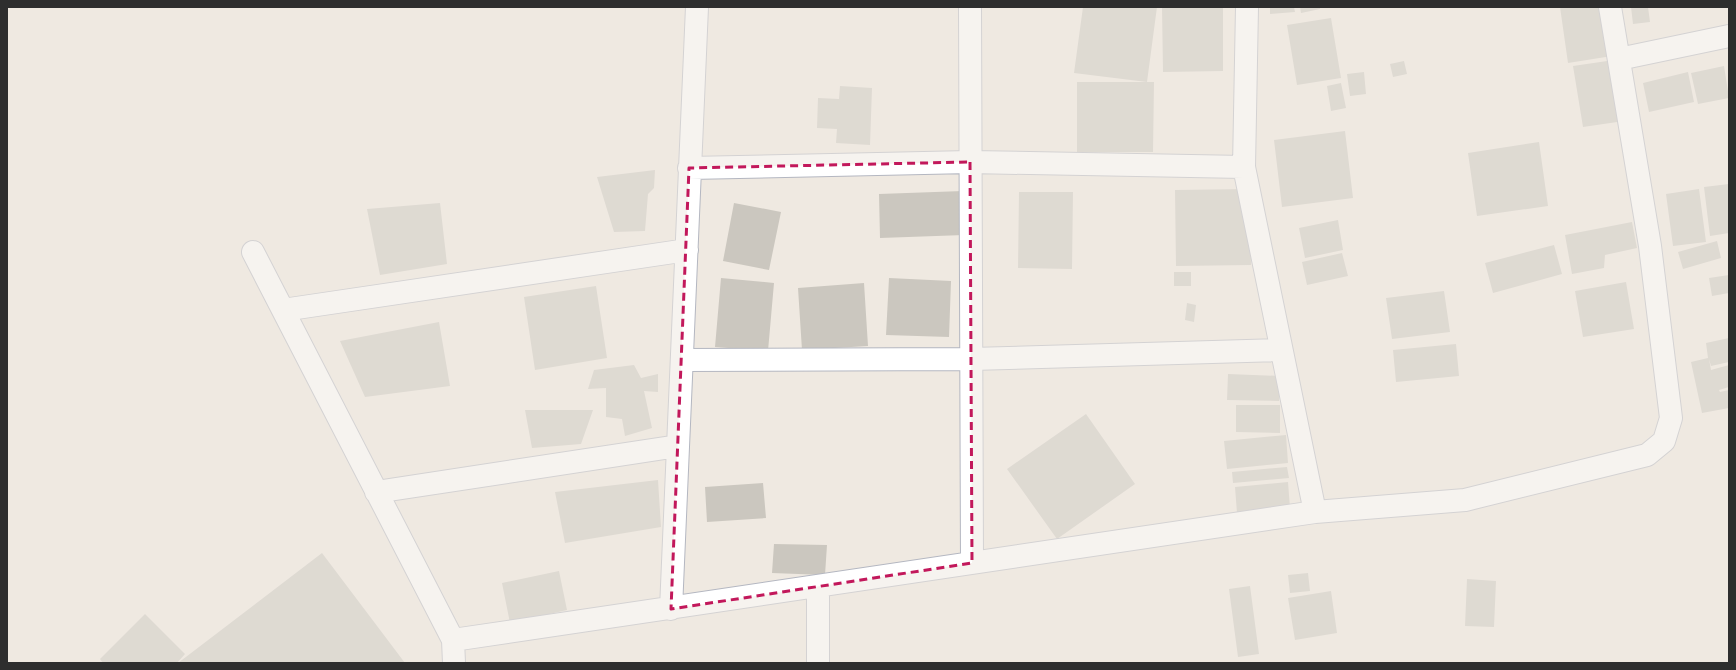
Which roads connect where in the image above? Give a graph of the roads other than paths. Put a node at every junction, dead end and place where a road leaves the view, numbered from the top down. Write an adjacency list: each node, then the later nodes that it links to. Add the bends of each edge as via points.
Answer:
1 (697, 7): 9 (street)
2 (970, 7): 7 (street)
3 (1247, 7): 8 (street)
4 (1610, 7): 6 (street)
5 (1729, 36): 6 (street)
6 (1619, 59): 18 (street, via 1650,246 1668,383 1671,418 1664,441 1647,455 1465,500)
7 (970, 162): 8 (street); 9 (street); 14 (street)
8 (1244, 167): 13 (street)
9 (689, 168): 10 (street)
10 (687, 250): 12 (street); 15 (street)
11 (253, 252): 12 (street)
12 (283, 310): 17 (street)
13 (1282, 350): 14 (street); 18 (street)
14 (971, 359): 15 (street); 19 (street)
15 (682, 360): 16 (street)
16 (678, 446): 17 (street); 21 (street)
17 (376, 492): 22 (street)
18 (1315, 512): 19 (street)
19 (972, 563): 20 (street)
20 (818, 586): 21 (street); 24 (street)
21 (671, 609): 22 (street)
22 (453, 640): 23 (street)
23 (454, 663)
24 (818, 663)

